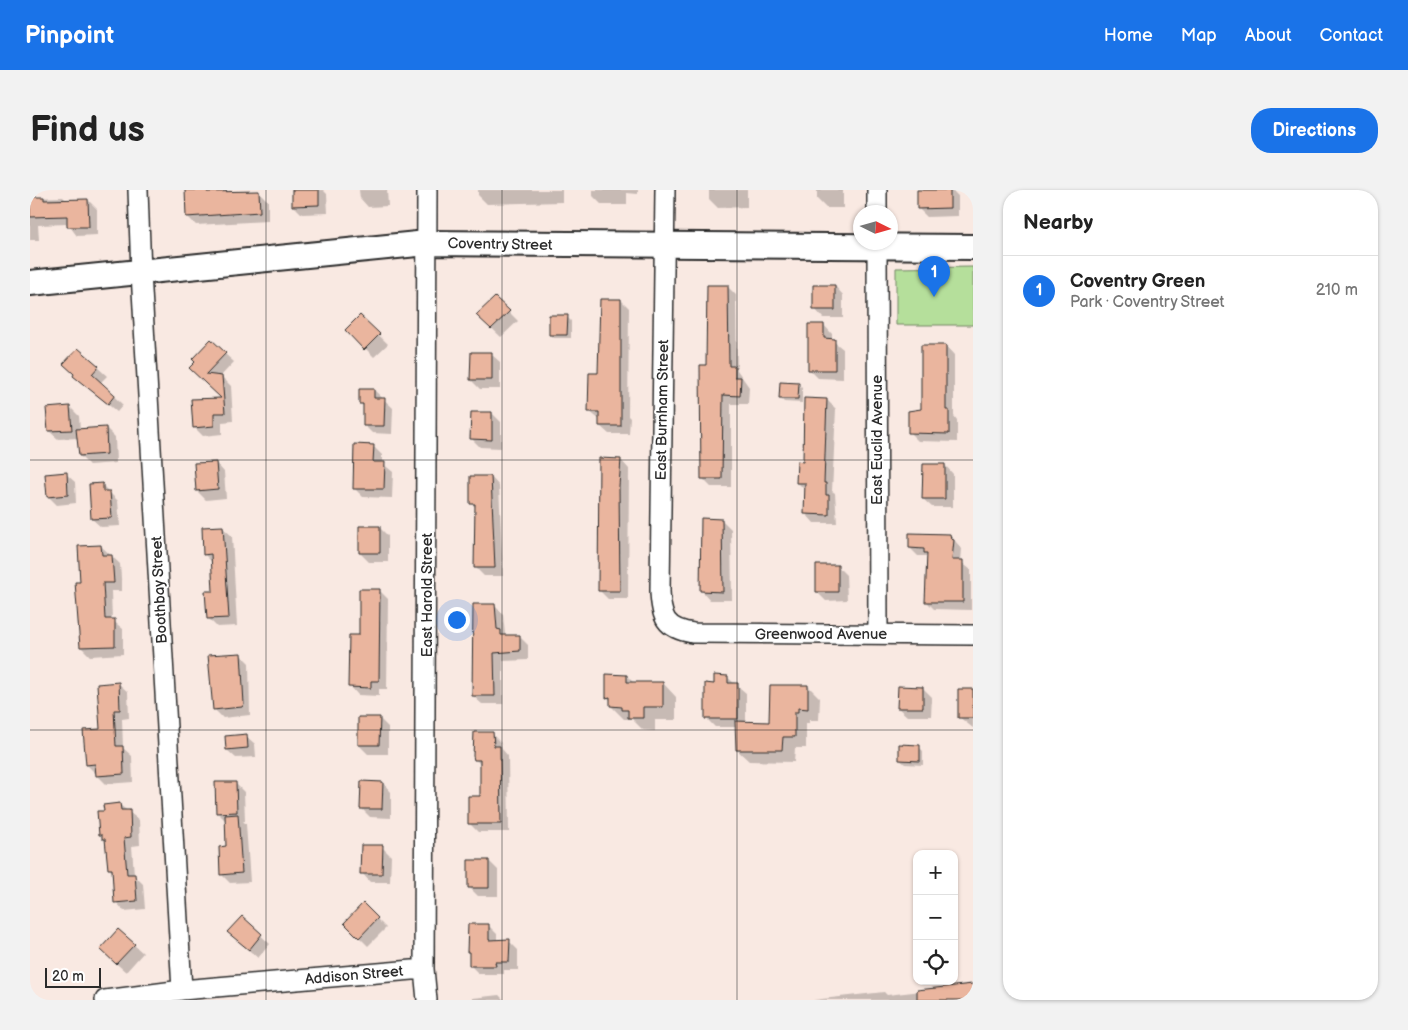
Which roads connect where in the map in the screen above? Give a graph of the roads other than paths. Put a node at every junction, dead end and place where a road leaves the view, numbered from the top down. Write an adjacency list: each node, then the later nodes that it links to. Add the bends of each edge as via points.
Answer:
1 (138, 190): 12 (street, Boothbay Street)
2 (427, 190): 6 (street, East Harold Street)
3 (665, 190): 9 (street, East Burnham Street)
4 (877, 190): 5 (street)
5 (877, 205)
6 (427, 243): 9 (street, Coventry Street); 12 (street, Coventry Street); 17 (street, East Harold Street)
7 (853, 245): 9 (street, Coventry Street)
8 (898, 245): 10 (street, Coventry Street)
9 (665, 246): 14 (street, East Burnham Street, via 660,591 661,610)
10 (973, 247)
11 (877, 250): 15 (street, East Euclid Avenue)
12 (141, 273): 13 (street, Coventry Street); 18 (street, Boothbay Street)
13 (30, 283)
14 (671, 626): 15 (street, Greenwood Avenue, via 693,633)
15 (878, 634): 16 (street, Greenwood Avenue)
16 (973, 635)
17 (424, 969): 18 (street, Addison Street); 20 (street, East Harold Street)
18 (182, 990): 19 (street, Addison Street)
19 (104, 1000)
20 (427, 1000)

